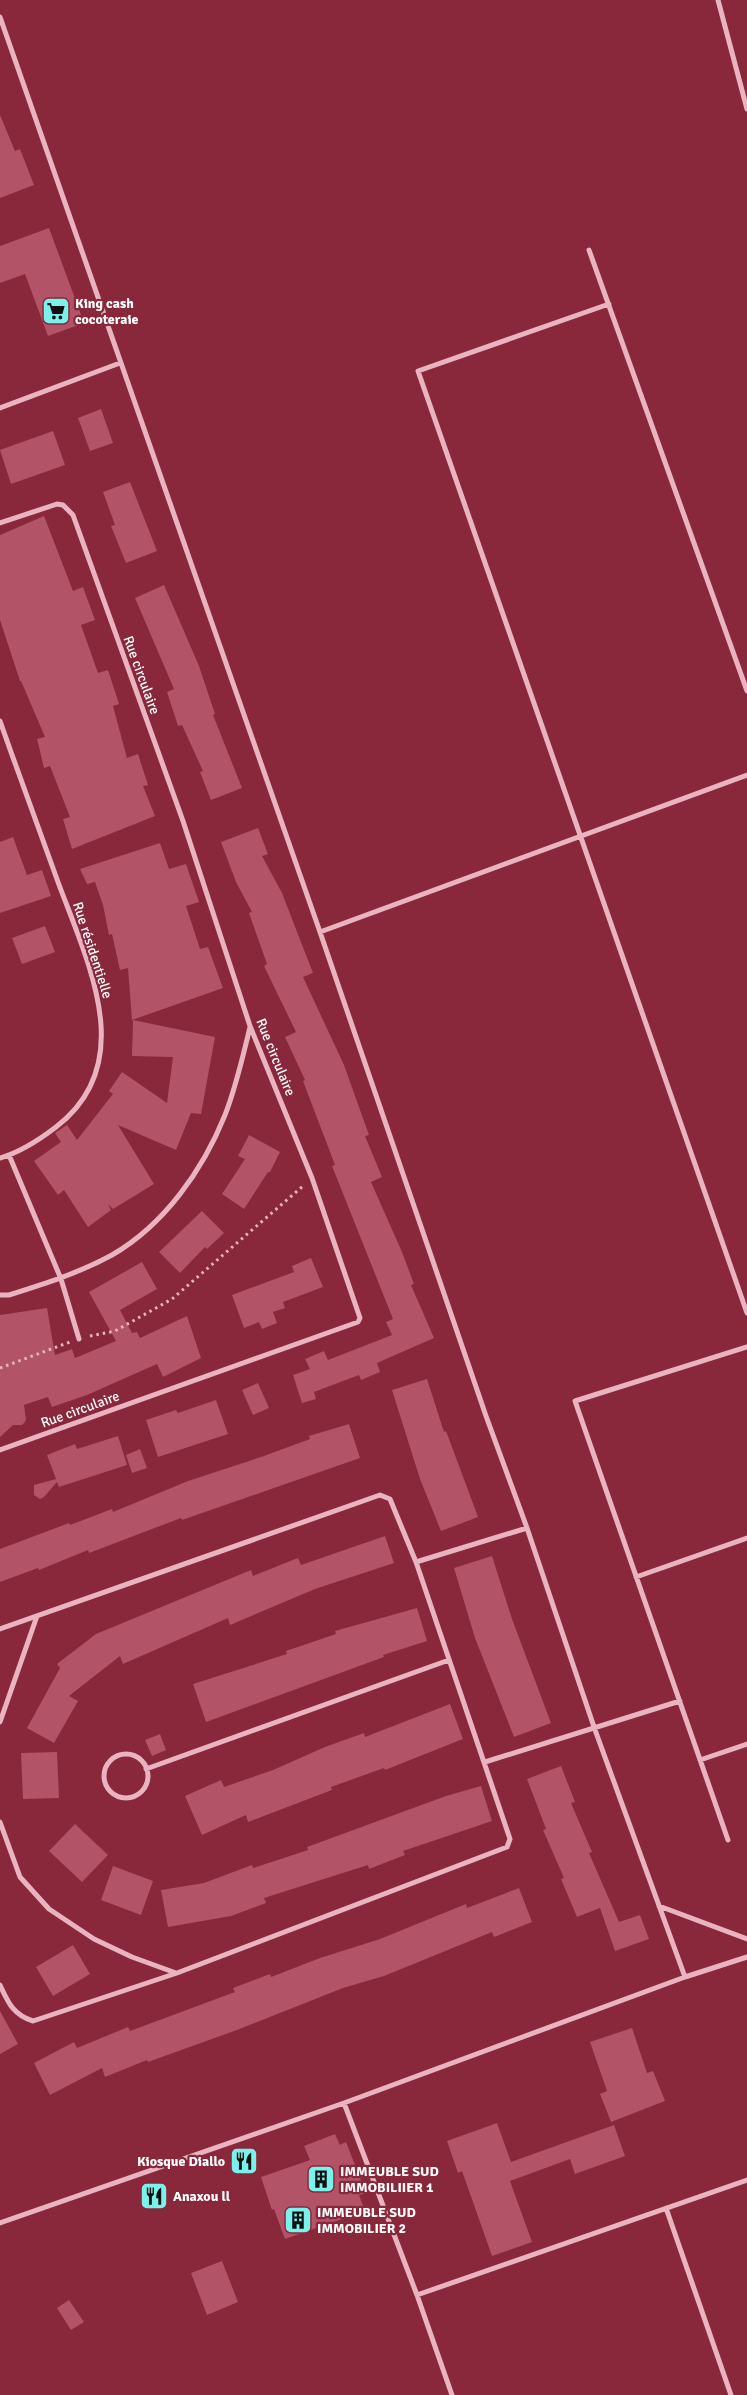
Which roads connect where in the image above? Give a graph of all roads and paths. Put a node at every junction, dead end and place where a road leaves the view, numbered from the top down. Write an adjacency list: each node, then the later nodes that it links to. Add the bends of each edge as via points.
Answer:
1 (718, 0): 3 (street)
2 (0, 17): 6 (street)
3 (747, 109)
4 (589, 250): 5 (street)
5 (609, 304): 9 (street); 12 (street, via 418,371)
6 (120, 363): 7 (street); 13 (street)
7 (0, 408)
8 (0, 523): 14 (street, Rue circulaire, via 57,504 63,505 72,515 183,821)
9 (747, 691)
10 (0, 722): 15 (street, Rue résidentielle, via 92,976 102,1022 95,1076 80,1105 40,1138)
11 (747, 775): 12 (street)
12 (582, 836): 13 (street); 20 (street)
13 (320, 932): 25 (street)
14 (250, 1026): 17 (street, Rue circulaire); 18 (street, via 225,1115 207,1153 185,1187 145,1232 112,1254)
15 (9, 1156): 16 (street, Rue résidentielle); 18 (street)
16 (0, 1158)
17 (312, 1178): 21 (path, via 172,1299 115,1331); 24 (street, Rue circulaire, via 360,1312 358,1322)
18 (61, 1279): 19 (street); 21 (street)
19 (0, 1295)
20 (747, 1312)
21 (79, 1338): 23 (path)
22 (747, 1348): 28 (street, via 575,1400)
23 (0, 1368)
24 (0, 1450)
25 (527, 1528): 27 (street); 34 (street)
26 (747, 1538): 28 (street)
27 (416, 1562): 29 (street, via 390,1499 380,1495); 31 (street)
28 (636, 1577): 32 (street)
29 (37, 1616): 30 (street); 33 (street)
30 (0, 1629)
31 (449, 1660): 37 (street); 38 (street)
32 (680, 1701): 34 (street); 36 (street)
33 (0, 1722)
34 (594, 1728): 37 (street); 41 (street)
35 (747, 1744): 36 (street)
36 (700, 1760): 40 (street)
37 (485, 1762): 44 (street, via 510,1839 508,1847)
38 (146, 1769): 38 (street, via 131,1754 117,1755 106,1765 104,1779 110,1792 116,1796 131,1797 143,1790 148,1776)
39 (0, 1822): 44 (street, via 20,1877 49,1909 94,1939)
40 (728, 1840)
41 (659, 1906): 42 (street); 45 (street)
42 (747, 1939)
43 (747, 1957): 45 (street)
44 (177, 1973): 46 (street, via 32,2021 21,2018 10,2007)
45 (685, 1977): 47 (street)
46 (0, 1985)
47 (344, 2103): 50 (street); 51 (street)
48 (747, 2180): 49 (street)
49 (666, 2208): 51 (street); 53 (street)
50 (0, 2223)
51 (417, 2295): 52 (street)
52 (452, 2395)
53 (731, 2395)

